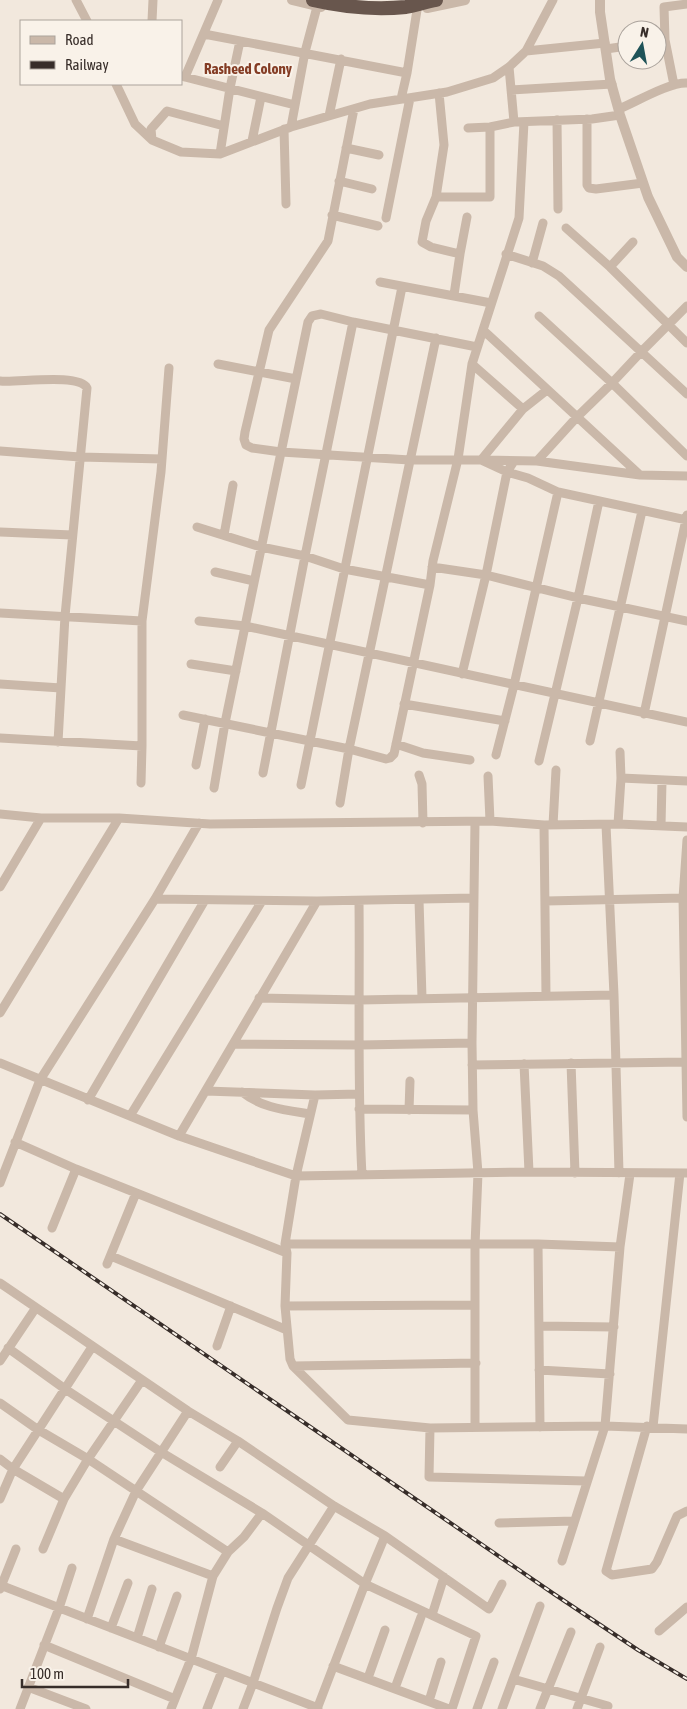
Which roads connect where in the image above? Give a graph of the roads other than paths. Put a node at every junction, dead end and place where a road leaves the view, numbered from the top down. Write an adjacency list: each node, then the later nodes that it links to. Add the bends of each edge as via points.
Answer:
1 (76, 0): 14 (street)
2 (153, 0): 15 (street)
3 (218, 0): 17 (street)
4 (292, 0): 11 (street)
5 (351, 0): 6 (highway)
6 (399, 0)
7 (436, 0): 11 (highway, via 388,7)
8 (465, 0): 13 (street)
9 (552, 0): 21 (street)
10 (600, 0): 19 (street)
11 (315, 3): 13 (street, via 383,12); 22 (street)
12 (687, 4): 16 (street, via 664,7)
13 (417, 10): 26 (street)
14 (86, 20)
15 (152, 20)
16 (663, 20)
17 (204, 34): 18 (street); 27 (street)
18 (240, 41): 22 (street); 32 (street)
19 (606, 46): 20 (street); 21 (street); 29 (street)
20 (617, 46)
21 (526, 51): 25 (street)
22 (304, 52): 23 (street); 37 (street)
23 (340, 59): 26 (street); 40 (street)
24 (667, 61): 31 (street)
25 (509, 67): 33 (street); 34 (street, via 492,78)
26 (407, 73): 36 (street)
27 (183, 77): 32 (street)
28 (687, 83): 31 (street)
29 (612, 84): 33 (street); 39 (street)
30 (116, 85): 49 (street, via 135,124)
31 (674, 85): 39 (street)
32 (230, 88): 35 (street); 45 (street)
33 (511, 90): 43 (street)
34 (439, 93): 36 (street); 57 (street, via 444,145)
35 (261, 97): 37 (street); 50 (street)
36 (406, 98): 38 (street); 62 (street)
37 (295, 105): 47 (street)
38 (354, 109): 40 (street); 51 (street)
39 (620, 112): 41 (street); 55 (street)
40 (329, 116): 47 (street)
41 (587, 119): 42 (street); 55 (street, via 589,188)
42 (557, 120): 44 (street); 59 (street)
43 (514, 122): 44 (street); 46 (street)
44 (524, 122): 68 (street, via 519,218)
45 (224, 126): 49 (street, via 167,111 151,129); 52 (street)
46 (490, 127): 48 (street); 57 (street, via 490,197)
47 (288, 128): 50 (street); 58 (street)
48 (468, 128)
49 (152, 140): 52 (street, via 181,152)
50 (252, 140): 52 (street)
51 (346, 148): 53 (street); 54 (street)
52 (220, 154)
53 (379, 155)
54 (339, 181): 56 (street); 60 (street)
55 (643, 183): 70 (street, via 677,257)
56 (372, 189)
57 (436, 197): 67 (street, via 422,242 431,248)
58 (286, 204)
59 (558, 209)
60 (332, 215): 64 (street); 89 (street, via 328,241 269,330)
61 (467, 217): 67 (street)
62 (386, 218)
63 (543, 223): 69 (street)
64 (378, 226)
65 (566, 228): 71 (street)
66 (633, 242): 71 (street)
67 (460, 254): 74 (street)
68 (506, 254): 69 (street); 75 (street)
69 (532, 263): 85 (street, via 559,276)
70 (687, 267)
71 (610, 268): 79 (street)
72 (380, 282): 73 (street)
73 (402, 287): 74 (street); 80 (street)
74 (454, 295): 75 (street)
75 (491, 302): 81 (street)
76 (687, 306): 79 (street)
77 (539, 316): 92 (street)
78 (354, 322): 80 (street); 90 (street, via 321,314 312,316); 99 (street)
79 (667, 325): 83 (street); 85 (street)
80 (392, 330): 82 (street); 102 (street)
81 (483, 330): 84 (street); 93 (street)
82 (436, 338): 84 (street); 105 (street)
83 (687, 343)
84 (477, 346): 87 (street)
85 (641, 352): 92 (street); 94 (street)
86 (218, 364): 89 (street)
87 (472, 364): 95 (street); 104 (street)
88 (169, 368): 103 (street)
89 (259, 371): 90 (street); 98 (street, via 244,440 252,448)
90 (296, 379): 98 (street)
91 (0, 381): 101 (street, via 59,379 86,385)
92 (612, 383): 96 (street); 100 (street)
93 (547, 390): 95 (street); 96 (street)
94 (687, 394)
95 (524, 409): 106 (street)
96 (578, 417): 108 (street); 110 (street)
97 (0, 451): 101 (street)
98 (281, 452): 99 (street); 121 (street)
99 (325, 454): 102 (street); 122 (street)
100 (687, 456)
101 (80, 457): 103 (street); 120 (street)
102 (368, 458): 105 (street); 124 (street)
103 (162, 459): 136 (street)
104 (458, 459): 105 (street); 106 (street); 123 (street)
105 (410, 460): 127 (street)
106 (481, 460): 107 (street); 109 (street)
107 (514, 460): 108 (street); 109 (street)
108 (537, 461): 110 (street)
109 (507, 472): 113 (street); 126 (street)
110 (640, 475): 111 (street)
111 (687, 476)
112 (233, 485): 119 (street)
113 (558, 492): 114 (street); 130 (street)
114 (599, 501): 115 (street); 131 (street)
115 (642, 511): 116 (street); 132 (street)
116 (687, 518): 135 (street)
117 (197, 527): 119 (street)
118 (0, 532): 120 (street)
119 (224, 534): 121 (street)
120 (72, 535): 134 (street)
121 (261, 547): 122 (street); 128 (street)
122 (305, 556): 124 (street); 140 (street)
123 (432, 567): 126 (street); 129 (street)
124 (344, 569): 127 (street); 141 (street)
125 (215, 572): 128 (street)
126 (486, 575): 130 (street); 146 (street)
127 (386, 576): 129 (street); 142 (street)
128 (254, 581): 139 (street)
129 (430, 585): 143 (street)
130 (536, 586): 131 (street); 148 (street)
131 (578, 598): 132 (street); 150 (street)
132 (620, 607): 135 (street); 151 (street)
133 (0, 613): 134 (street)
134 (65, 616): 136 (street); 149 (street)
135 (666, 616): 138 (street); 153 (street)
136 (142, 621): 165 (street)
137 (199, 621): 139 (street)
138 (687, 621)
139 (245, 626): 140 (street); 145 (street)
140 (290, 636): 141 (street); 159 (street)
141 (330, 644): 142 (street); 161 (street)
142 (369, 653): 143 (street); 166 (street)
143 (413, 663): 146 (street); 152 (street)
144 (191, 664): 145 (street)
145 (236, 671): 158 (street)
146 (462, 674): 148 (street)
147 (0, 684): 149 (street)
148 (514, 685): 150 (street); 156 (street)
149 (61, 688): 163 (street)
150 (554, 694): 151 (street); 170 (street)
151 (599, 702): 153 (street); 162 (street)
152 (404, 704): 156 (street); 164 (street)
153 (644, 714): 157 (street)
154 (183, 715): 155 (street)
155 (204, 719): 158 (street); 171 (street)
156 (505, 721): 168 (street)
157 (687, 722)
158 (225, 723): 159 (street); 181 (street)
159 (271, 732): 161 (street); 173 (street)
160 (0, 738): 163 (street)
161 (309, 740): 166 (street); 180 (street)
162 (590, 741)
163 (58, 742): 165 (street)
164 (396, 744): 166 (street, via 390,758); 169 (street, via 423,753)
165 (142, 746): 179 (street)
166 (349, 749): 182 (street)
167 (620, 752): 176 (street)
168 (496, 755)
169 (470, 760)
170 (539, 761)
171 (196, 765)
172 (556, 770): 190 (street)
173 (263, 773)
174 (419, 775): 189 (street)
175 (488, 776): 186 (street)
176 (621, 778): 177 (street); 192 (street)
177 (662, 781): 178 (street); 193 (street)
178 (687, 781)
179 (141, 783)
180 (301, 785)
181 (214, 788)
182 (340, 803)
183 (0, 814): 184 (street)
184 (41, 818): 185 (street); 196 (street)
185 (118, 818): 188 (street); 213 (street)
186 (490, 821): 187 (street); 190 (street)
187 (475, 822): 189 (street); 197 (street)
188 (199, 823): 189 (street); 200 (street)
189 (423, 823)
190 (549, 824): 191 (street); 206 (street)
191 (606, 824): 192 (street); 198 (street)
192 (618, 824): 193 (street)
193 (661, 826): 194 (street)
194 (687, 826)
195 (687, 840): 199 (street)
196 (1, 885)
197 (474, 898): 202 (street); 211 (street)
198 (609, 898): 199 (street); 206 (street); 207 (street)
199 (683, 898): 217 (street)
200 (155, 899): 201 (street); 223 (street)
201 (205, 900): 203 (street); 229 (street)
202 (419, 900): 205 (street); 210 (street)
203 (262, 901): 204 (street); 234 (street)
204 (317, 901): 205 (street); 209 (street)
205 (359, 901): 212 (street)
206 (546, 901): 208 (street)
207 (614, 995): 208 (street); 220 (street)
208 (546, 996): 211 (street)
209 (259, 998): 212 (street); 215 (street)
210 (422, 998): 211 (street); 212 (street)
211 (473, 999): 214 (street)
212 (360, 1000): 216 (street)
213 (0, 1013)
214 (472, 1043): 216 (street); 222 (street)
215 (234, 1044): 216 (street); 225 (street)
216 (360, 1045): 227 (street)
217 (686, 1062): 220 (street); 235 (street)
218 (0, 1063): 223 (street)
219 (571, 1063): 220 (street); 221 (street); 241 (street)
220 (616, 1063): 242 (street)
221 (524, 1064): 222 (street); 239 (street)
222 (472, 1065): 232 (street)
223 (40, 1080): 229 (street); 237 (street)
224 (410, 1080): 231 (street)
225 (206, 1091): 226 (street); 236 (street)
226 (242, 1092): 228 (street); 233 (street, via 254,1102)
227 (359, 1094): 228 (street); 230 (street)
228 (315, 1095): 233 (street)
229 (88, 1100): 234 (street)
230 (359, 1109): 231 (street); 245 (street)
231 (409, 1110): 232 (street)
232 (474, 1110): 240 (street)
233 (310, 1114): 246 (street)
234 (130, 1116): 236 (street)
235 (687, 1117)
236 (178, 1136): 246 (street)
237 (15, 1142): 238 (street); 247 (street)
238 (76, 1169): 248 (street); 249 (street)
239 (529, 1172): 240 (street); 241 (street)
240 (478, 1173): 245 (street); 251 (street)
241 (575, 1173): 242 (street)
242 (619, 1173): 244 (street)
243 (684, 1173): 244 (street); 277 (street)
244 (630, 1174): 252 (street)
245 (362, 1175): 246 (street)
246 (296, 1176): 253 (street)
247 (0, 1183)
248 (136, 1193): 253 (street); 256 (street, via 109,1260)
249 (52, 1228)
250 (538, 1244): 251 (street); 252 (street); 259 (street)
251 (476, 1245): 253 (street); 255 (street)
252 (620, 1247): 260 (street)
253 (286, 1249): 257 (street)
254 (0, 1283): 258 (street)
255 (475, 1305): 257 (street); 266 (street)
256 (231, 1306): 261 (street); 262 (street)
257 (285, 1306): 261 (street)
258 (35, 1308): 263 (street); 264 (street)
259 (539, 1326): 260 (street); 268 (street)
260 (614, 1327): 269 (street)
261 (287, 1330): 267 (street)
262 (217, 1346)
263 (92, 1347): 270 (street); 271 (street)
264 (8, 1348): 265 (street); 271 (street)
265 (0, 1361)
266 (476, 1363): 267 (street); 275 (street)
267 (293, 1366): 279 (street, via 348,1420)
268 (539, 1370): 269 (street); 278 (street)
269 (610, 1374): 276 (street)
270 (142, 1380): 273 (street); 274 (street)
271 (65, 1389): 274 (street); 281 (street)
272 (0, 1403): 281 (street)
273 (188, 1411): 282 (street); 283 (street)
274 (113, 1420): 283 (street); 285 (street)
275 (476, 1426): 278 (street); 279 (street)
276 (605, 1426): 277 (street); 278 (street); 288 (street)
277 (650, 1426): 280 (street); 293 (street, via 606,1571 612,1575 652,1568 658,1562 677,1516)
278 (540, 1427)
279 (430, 1428): 288 (street, via 429,1477)
280 (687, 1429)
281 (37, 1430): 285 (street); 287 (street)
282 (238, 1441): 286 (street); 292 (street)
283 (161, 1452): 289 (street); 294 (street)
284 (0, 1459): 287 (street)
285 (88, 1459): 289 (street); 290 (street)
286 (220, 1467)
287 (13, 1469): 290 (street); 291 (street)
288 (586, 1481): 295 (street)
289 (136, 1491): 298 (street); 302 (street)
290 (64, 1499): 301 (street)
291 (0, 1500)
292 (334, 1506): 297 (street); 299 (street)
293 (687, 1511)
294 (262, 1513): 299 (street); 302 (street)
295 (574, 1521): 296 (street); 303 (street)
296 (499, 1523)
297 (385, 1536): 306 (street); 308 (street)
298 (114, 1539): 305 (street); 318 (street)
299 (308, 1545): 308 (street); 334 (street, via 288,1578)
300 (16, 1549): 310 (street)
301 (43, 1549)
302 (228, 1552): 305 (street)
303 (562, 1561)
304 (72, 1568): 314 (street)
305 (213, 1576): 327 (street)
306 (444, 1577): 309 (street, via 489,1609); 316 (street)
307 (128, 1583): 319 (street)
308 (365, 1584): 316 (street); 330 (street)
309 (502, 1584)
310 (0, 1587): 314 (street)
311 (152, 1589): 323 (street)
312 (177, 1596): 325 (street)
313 (540, 1606): 333 (street)
314 (59, 1608): 318 (street); 324 (street)
315 (687, 1608): 321 (street)
316 (432, 1615): 348 (street, via 476,1636)
317 (421, 1617): 336 (street)
318 (87, 1619): 319 (street)
319 (111, 1628): 323 (street)
320 (385, 1630): 332 (street)
321 (658, 1631)
322 (571, 1632): 337 (street)
323 (136, 1638): 325 (street)
324 (44, 1645): 335 (street); 338 (street)
325 (159, 1647): 327 (street)
326 (600, 1647): 339 (street)
327 (191, 1659): 331 (street); 338 (street)
328 (441, 1662): 340 (street)
329 (494, 1662): 349 (street)
330 (333, 1666): 332 (street); 342 (street)
331 (222, 1671): 334 (street); 346 (street)
332 (368, 1678): 336 (street)
333 (513, 1679): 337 (street); 350 (street)
334 (253, 1683): 342 (street); 347 (street)
335 (28, 1687): 343 (street); 344 (street)
336 (395, 1688): 340 (street)
337 (548, 1689): 339 (street); 351 (street)
338 (175, 1699): 345 (street)
339 (580, 1699): 341 (street); 352 (street)
340 (430, 1701): 348 (street)
341 (608, 1706)
342 (317, 1708)
343 (20, 1709)
344 (86, 1709)
345 (171, 1709)
346 (207, 1709)
347 (243, 1709)
348 (450, 1709)
349 (477, 1709)
350 (502, 1709)
351 (540, 1709)
352 (577, 1709)

